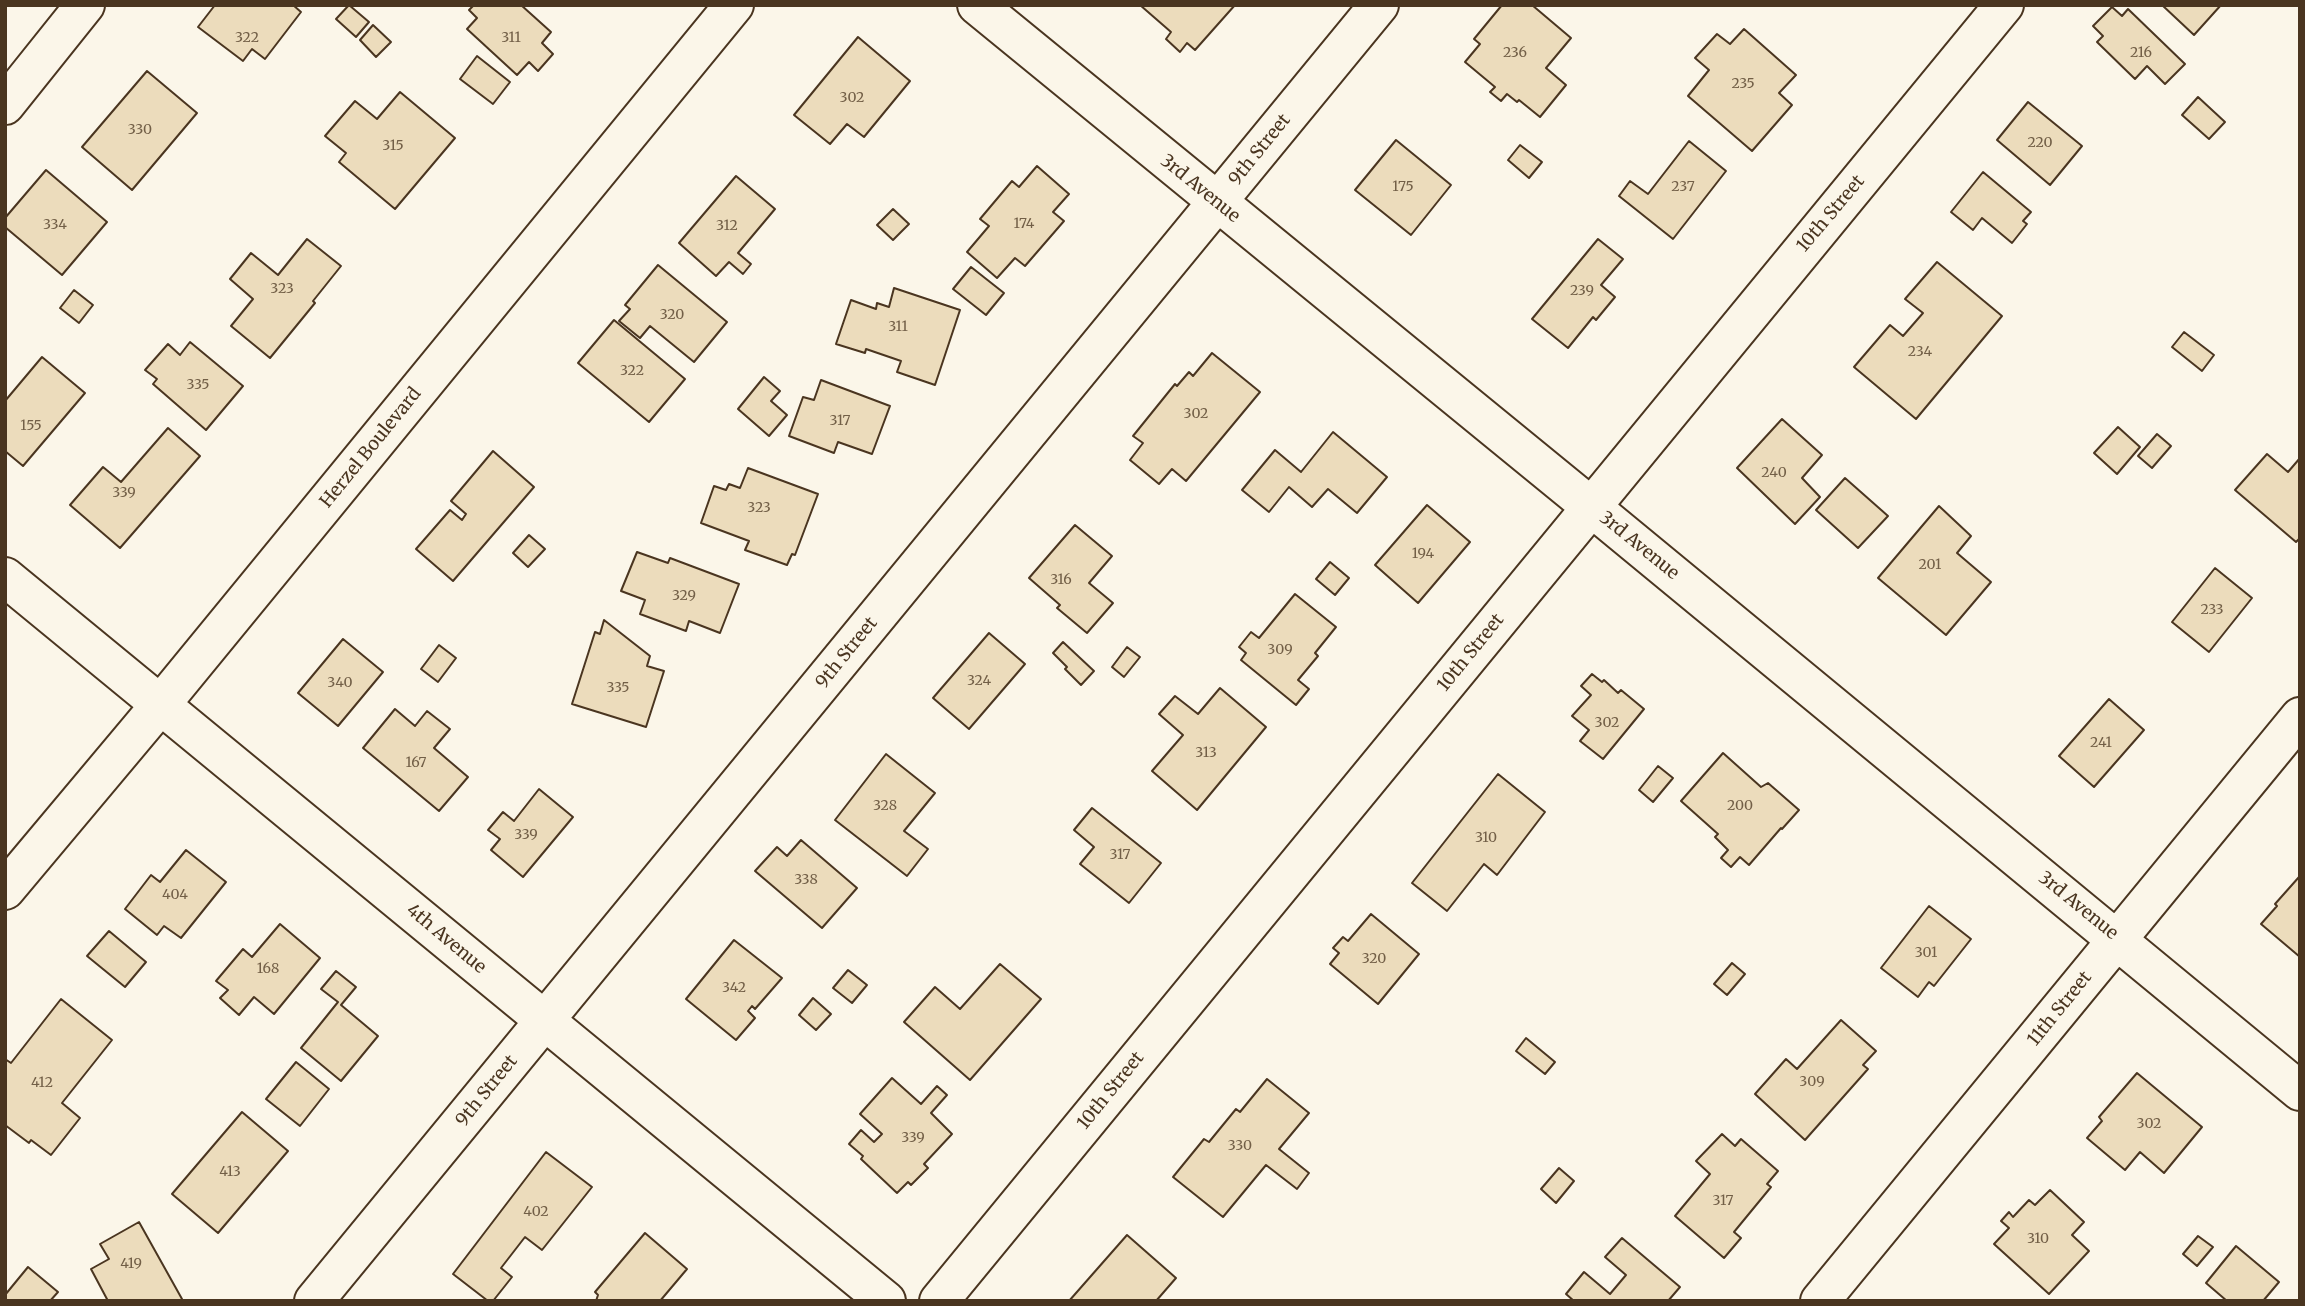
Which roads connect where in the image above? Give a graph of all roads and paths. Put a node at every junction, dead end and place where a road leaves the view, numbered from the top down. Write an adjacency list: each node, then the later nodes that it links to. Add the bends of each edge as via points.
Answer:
1 (85, 5): 6 (street)
2 (734, 5): 10 (street, Herzel Boulevard)
3 (977, 5): 7 (street, 3rd Avenue)
4 (1379, 5): 7 (street, 9th Street)
5 (2004, 5): 8 (street, 10th Street)
6 (5, 105)
7 (1217, 203): 8 (street, 3rd Avenue); 14 (street, 9th Street)
8 (1590, 506): 13 (street, 3rd Avenue); 18 (street, 10th Street)
9 (5, 577): 10 (street, 4th Avenue)
10 (161, 704): 12 (street, Herzel Boulevard); 14 (street, 4th Avenue)
11 (2300, 718): 13 (street, 11th Street)
12 (5, 890)
13 (2117, 939): 15 (street, 3rd Avenue); 19 (street, 11th Street)
14 (545, 1020): 16 (street, 9th Street); 17 (street, 4th Avenue)
15 (2300, 1091)
16 (314, 1301)
17 (886, 1301)
18 (939, 1301)
19 (1820, 1301)

